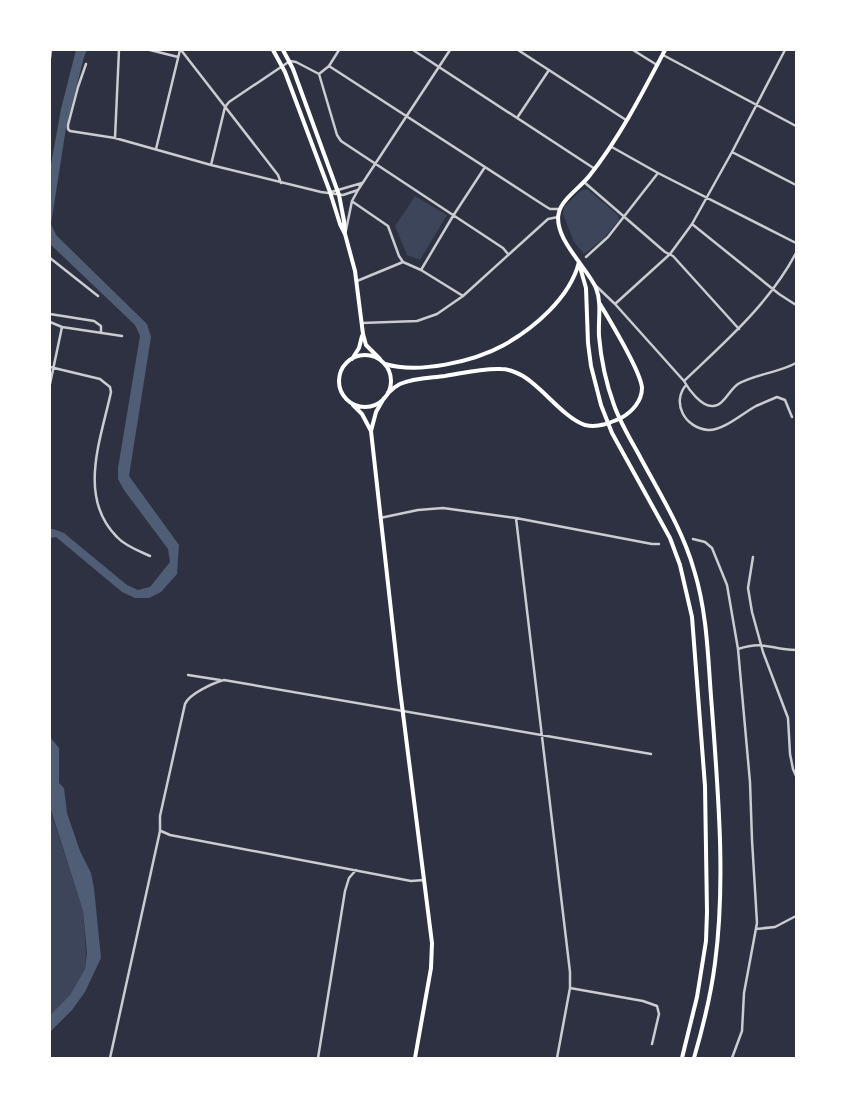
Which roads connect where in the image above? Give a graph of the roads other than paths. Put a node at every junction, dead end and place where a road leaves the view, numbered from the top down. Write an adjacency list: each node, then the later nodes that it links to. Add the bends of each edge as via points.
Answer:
1 (51, 50): 16 (street)
2 (119, 50): 31 (street)
3 (150, 50): 15 (street)
4 (181, 50): 15 (street); 26 (street)
5 (273, 50): 20 (main road)
6 (282, 50): 17 (main road)
7 (339, 50): 21 (street)
8 (413, 50): 22 (street)
9 (450, 50): 22 (street)
10 (518, 50): 23 (street)
11 (633, 50): 19 (street)
12 (665, 50): 14 (main road)
13 (785, 50): 25 (street)
14 (662, 55): 19 (main road); 25 (street)
15 (178, 57): 33 (street)
16 (50, 58)
17 (290, 62): 20 (street); 24 (street); 44 (main road)
18 (86, 64): 31 (street, via 68,129)
19 (657, 65): 29 (main road)
20 (282, 66): 26 (street); 46 (main road)
21 (329, 66): 24 (street); 27 (street)
22 (439, 67): 27 (street); 28 (street)
23 (549, 70): 28 (street); 29 (street)
24 (319, 74): 36 (street, via 338,138)
25 (757, 105): 30 (street); 34 (street)
26 (225, 107): 35 (street); 42 (street)
27 (406, 116): 36 (street); 37 (street)
28 (517, 118): 38 (street)
29 (626, 120): 32 (main road)
30 (796, 126)
31 (115, 138): 33 (street)
32 (610, 146): 38 (main road); 39 (street)
33 (156, 149): 35 (street)
34 (732, 152): 43 (street); 48 (street)
35 (211, 164): 42 (street)
36 (375, 165): 40 (street); 51 (street)
37 (485, 167): 50 (street, via 550,209); 51 (street)
38 (595, 169): 41 (main road)
39 (658, 173): 48 (street); 53 (street)
40 (363, 182): 44 (street); 45 (street)
41 (584, 182): 50 (main road); 53 (street)
42 (281, 183): 46 (street)
43 (796, 185)
44 (336, 189): 46 (street); 47 (main road)
45 (358, 190): 47 (street); 49 (street)
46 (330, 192): 47 (street); 55 (main road)
47 (339, 194): 55 (main road)
48 (708, 198): 54 (street); 56 (street)
49 (352, 201): 55 (street); 62 (street, via 388,226)
50 (560, 210): 52 (main road)
51 (453, 216): 58 (street); 64 (street)
52 (558, 217): 58 (street, via 548,219); 63 (main road, via 563,236)
53 (624, 217): 59 (street); 61 (street)
54 (692, 224): 59 (street); 67 (street)
55 (345, 234): 65 (main road)
56 (796, 243)
57 (796, 253): 67 (street)
58 (508, 254): 69 (street)
59 (670, 254): 71 (street); 77 (street)
60 (50, 258): 68 (street)
61 (586, 258)
62 (403, 262): 64 (street); 65 (street)
63 (578, 262): 66 (main road); 84 (main road, via 574,278 555,304 502,346 466,359 432,366 398,368); 119 (main road, via 586,288 588,343 594,384 612,433 670,538 692,616 705,786 707,912 697,997)
64 (421, 270): 69 (street)
65 (357, 281): 75 (main road)
66 (594, 284): 70 (main road); 71 (street)
67 (773, 289): 72 (street); 77 (street)
68 (98, 296)
69 (462, 296): 75 (street, via 424,319)
70 (599, 302): 88 (main road, via 641,382 641,394 625,416 598,426 580,423 531,381 503,369 411,380); 120 (main road, via 599,336 604,369 617,413 685,543 699,588 706,627 716,766 720,917 711,988)
71 (615, 304): 86 (street)
72 (796, 305)
73 (50, 314): 78 (street, via 94,321 101,326)
74 (50, 322): 76 (street)
75 (362, 323): 79 (main road)
76 (62, 327): 78 (street); 85 (street)
77 (739, 329): 86 (street)
78 (101, 332): 80 (street)
79 (363, 334): 81 (main road); 82 (main road, via 369,350)
80 (122, 336)
81 (351, 359): 82 (main road, via 366,355); 90 (main road, via 340,376 341,390)
82 (380, 359): 84 (main road)
83 (796, 363): 86 (street, via 739,383 716,406 702,402)
84 (385, 364): 88 (main road, via 391,377)
85 (52, 367): 87 (street); 97 (street, via 108,383 111,392 93,480 98,505 106,525 118,538)
86 (685, 383): 91 (street, via 680,404 682,412 691,424 706,430 733,421 777,397 785,400)
87 (50, 384)
88 (388, 393): 89 (main road)
89 (384, 398): 90 (main road, via 364,406); 92 (main road)
90 (350, 401): 92 (main road)
91 (792, 416)
92 (371, 431): 93 (main road)
93 (380, 518): 94 (street, via 443,508); 104 (main road)
94 (516, 518): 96 (street); 105 (street)
95 (693, 539): 100 (street, via 709,545 718,558 727,585)
96 (659, 544)
97 (150, 556)
98 (753, 557): 99 (street, via 748,588)
99 (761, 645): 100 (street); 101 (street); 107 (street, via 788,718 790,754)
100 (738, 649): 112 (street, via 750,782)
101 (796, 650)
102 (188, 675): 103 (street)
103 (224, 680): 104 (street); 108 (street, via 188,697 185,704 162,807)
104 (403, 711): 105 (street); 110 (main road)
105 (542, 735): 106 (street); 113 (street)
106 (651, 754)
107 (796, 776)
108 (160, 831): 109 (street); 115 (street)
109 (356, 870): 110 (street, via 411,881); 116 (street, via 345,891)
110 (424, 880): 117 (main road, via 432,960)
111 (796, 916): 112 (street, via 775,927)
112 (756, 929): 121 (street, via 744,992 742,1031)
113 (570, 988): 114 (street, via 657,1006 659,1014); 118 (street)
114 (652, 1044)
115 (110, 1058)
116 (318, 1058)
117 (415, 1058)
118 (557, 1058)
119 (682, 1058)
120 (694, 1058)
121 (732, 1058)

